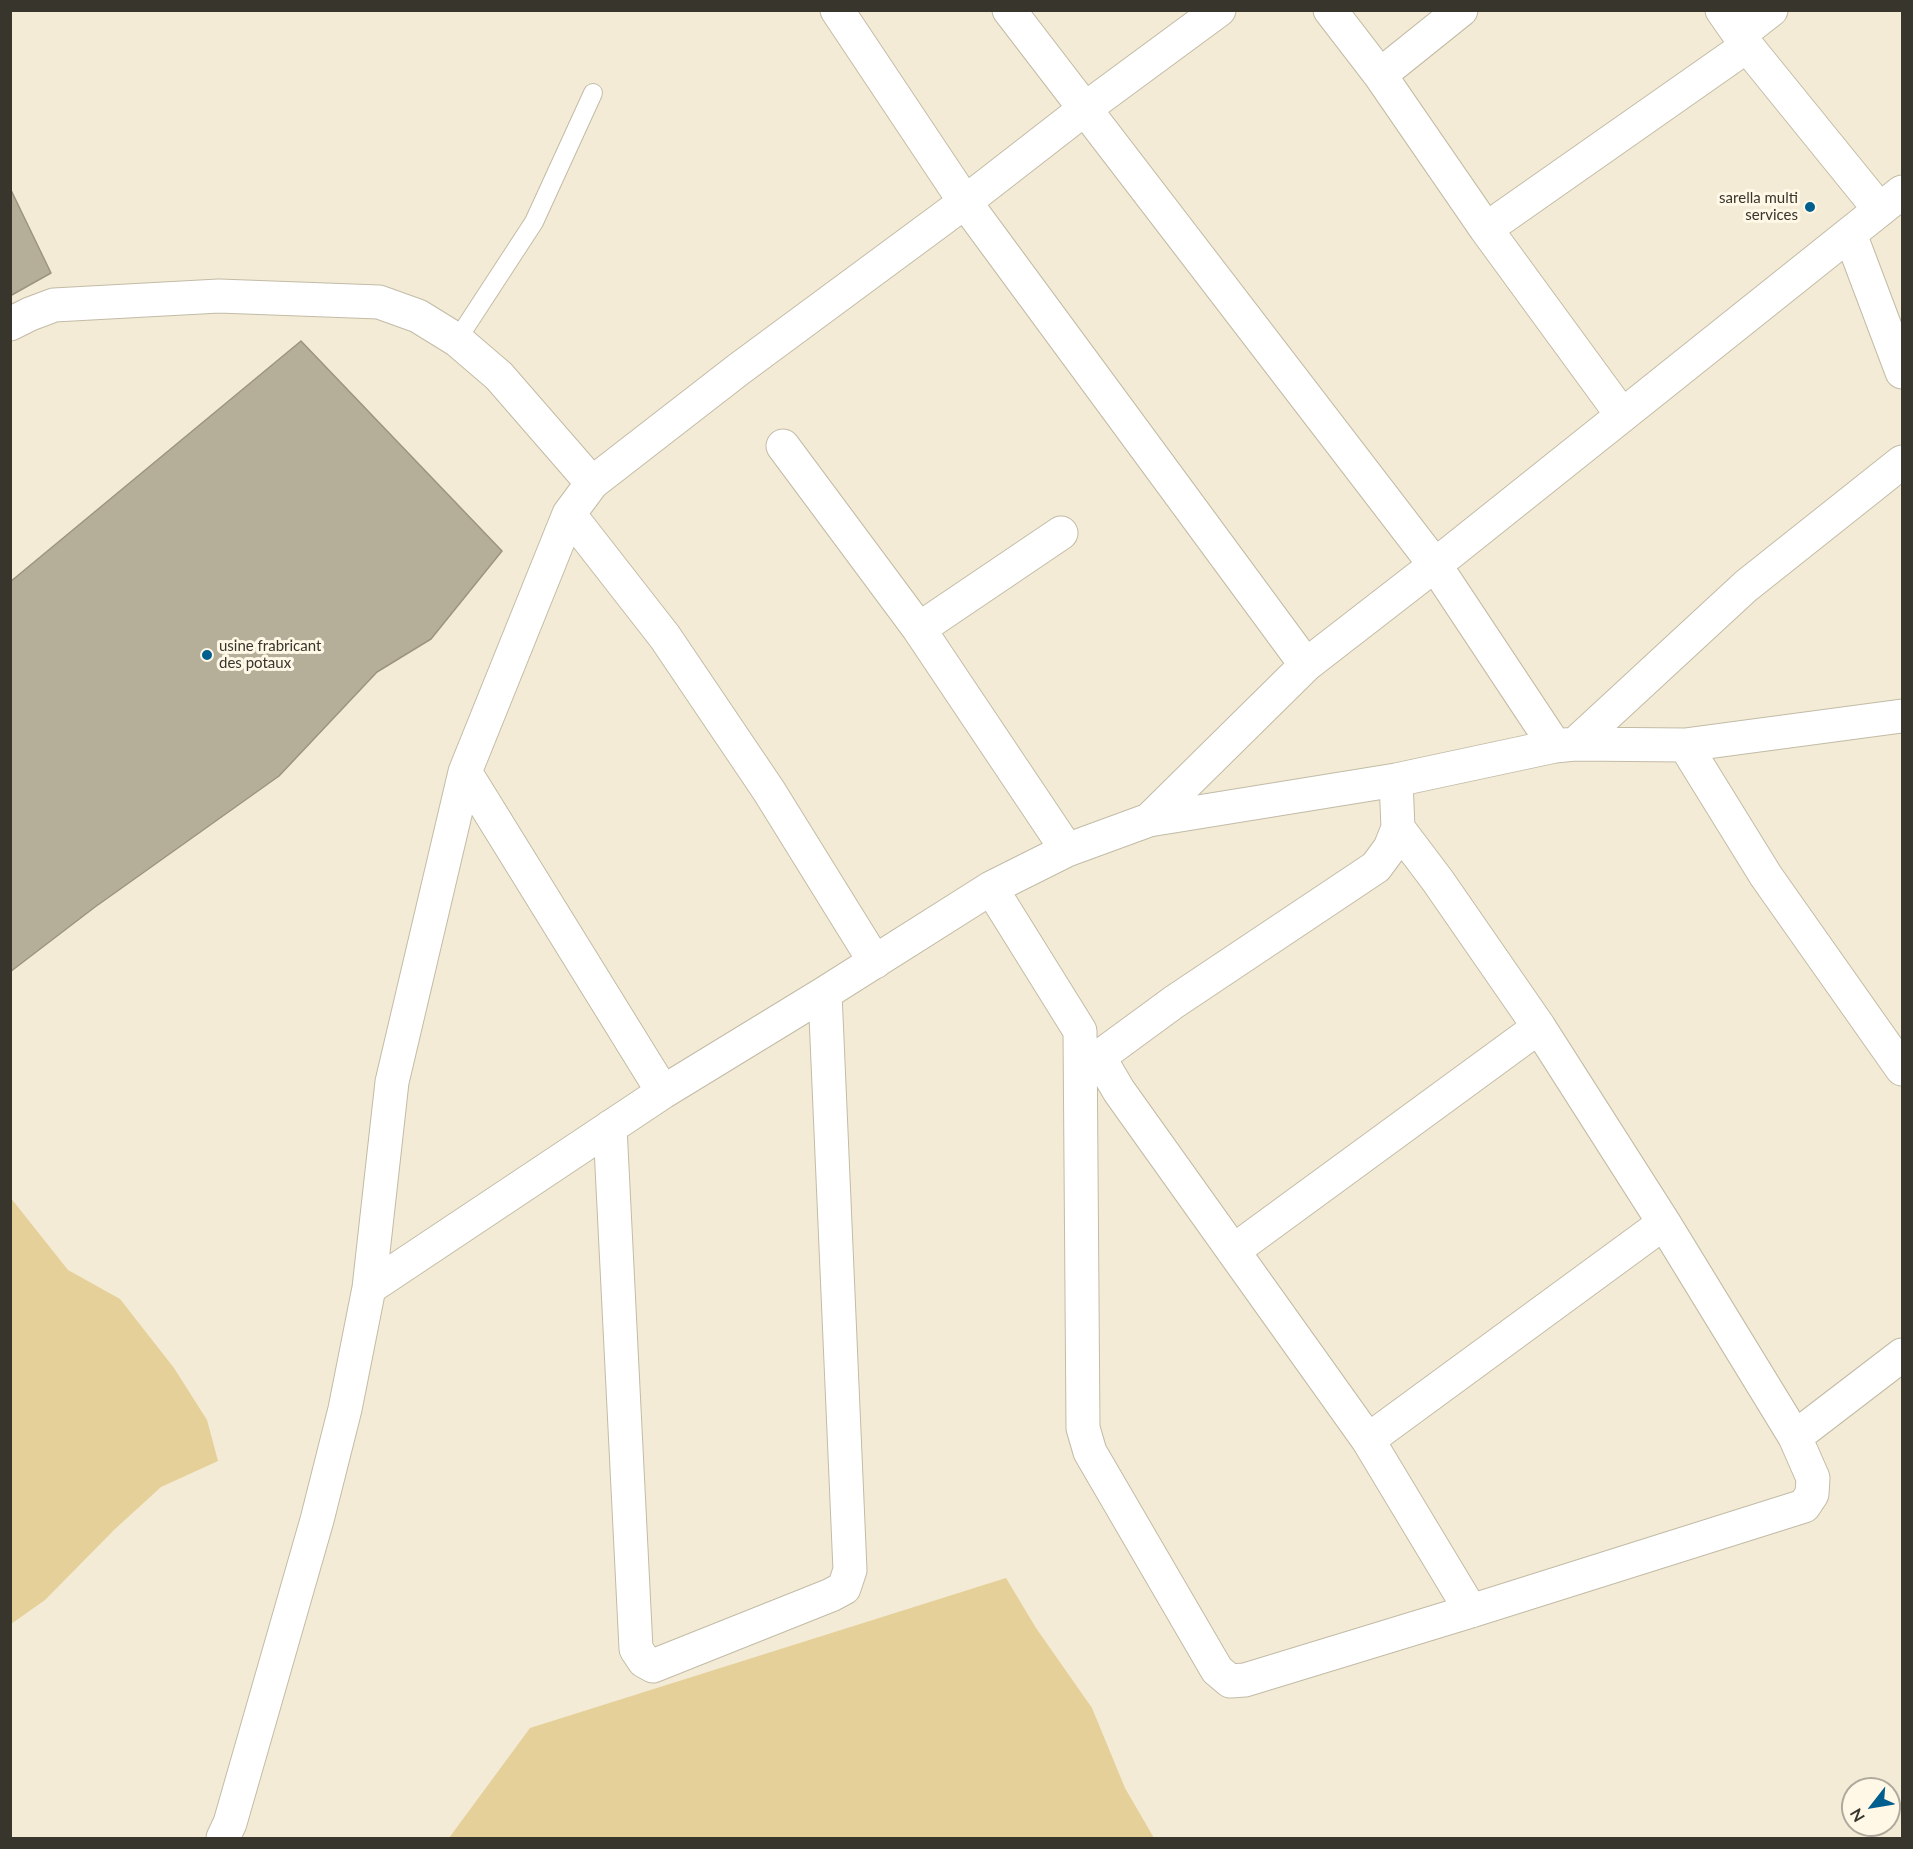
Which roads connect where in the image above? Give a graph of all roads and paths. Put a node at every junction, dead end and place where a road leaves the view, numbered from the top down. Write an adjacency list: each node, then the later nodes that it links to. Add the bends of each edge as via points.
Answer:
1 (837, 10): 12 (street)
2 (1009, 10): 10 (street)
3 (1219, 10): 10 (street)
4 (1330, 10): 8 (street)
5 (1461, 10): 8 (street)
6 (1771, 10): 7 (street)
7 (1736, 30): 11 (street); 13 (street)
8 (1380, 75): 13 (street)
9 (593, 93): 16 (lane, via 534,222)
10 (1086, 108): 12 (street); 24 (street)
11 (1891, 201): 14 (street)
12 (965, 202): 21 (street); 26 (street)
13 (1486, 229): 18 (street)
14 (1850, 234): 17 (street); 18 (street)
15 (10, 324): 16 (street, via 54,305 219,296 379,302 418,316)
16 (457, 340): 21 (street, via 499,376)
17 (1902, 372)
18 (1622, 415): 24 (street)
19 (783, 446): 25 (street)
20 (1902, 462): 28 (street, via 1746,586)
21 (592, 483): 22 (street)
22 (569, 514): 30 (street); 36 (street, via 665,637 769,791)
23 (1061, 533): 25 (street)
24 (1435, 565): 26 (street); 28 (street)
25 (919, 629): 34 (street)
26 (1306, 665): 32 (street)
27 (1902, 716): 29 (street)
28 (1565, 745): 29 (street); 31 (street)
29 (1685, 745): 41 (street, via 1766,876)
30 (465, 772): 42 (street); 46 (street, via 392,1082)
31 (1396, 780): 32 (street); 33 (street)
32 (1149, 820): 34 (street)
33 (1398, 828): 38 (street); 40 (street, via 1376,867)
34 (1067, 850): 35 (street)
35 (991, 888): 36 (street); 39 (street)
36 (875, 962): 37 (street)
37 (825, 993): 42 (street); 43 (street, via 850,1570 844,1588 831,1595 653,1666 636,1649)
38 (1539, 1028): 44 (street); 45 (street)
39 (1080, 1030): 40 (street); 50 (street, via 1083,1428 1090,1452 1217,1670 1230,1681 1245,1680)
40 (1099, 1057): 45 (street)
41 (1902, 1069)
42 (663, 1092): 43 (street)
43 (610, 1127): 46 (street)
44 (1664, 1223): 48 (street); 49 (street)
45 (1233, 1251): 49 (street)
46 (369, 1288): 51 (street, via 345,1409 317,1520)
47 (1902, 1355): 48 (street)
48 (1795, 1437): 50 (street, via 1813,1478 1812,1494 1804,1506)
49 (1368, 1440): 50 (street)
50 (1471, 1611)
51 (223, 1839)

